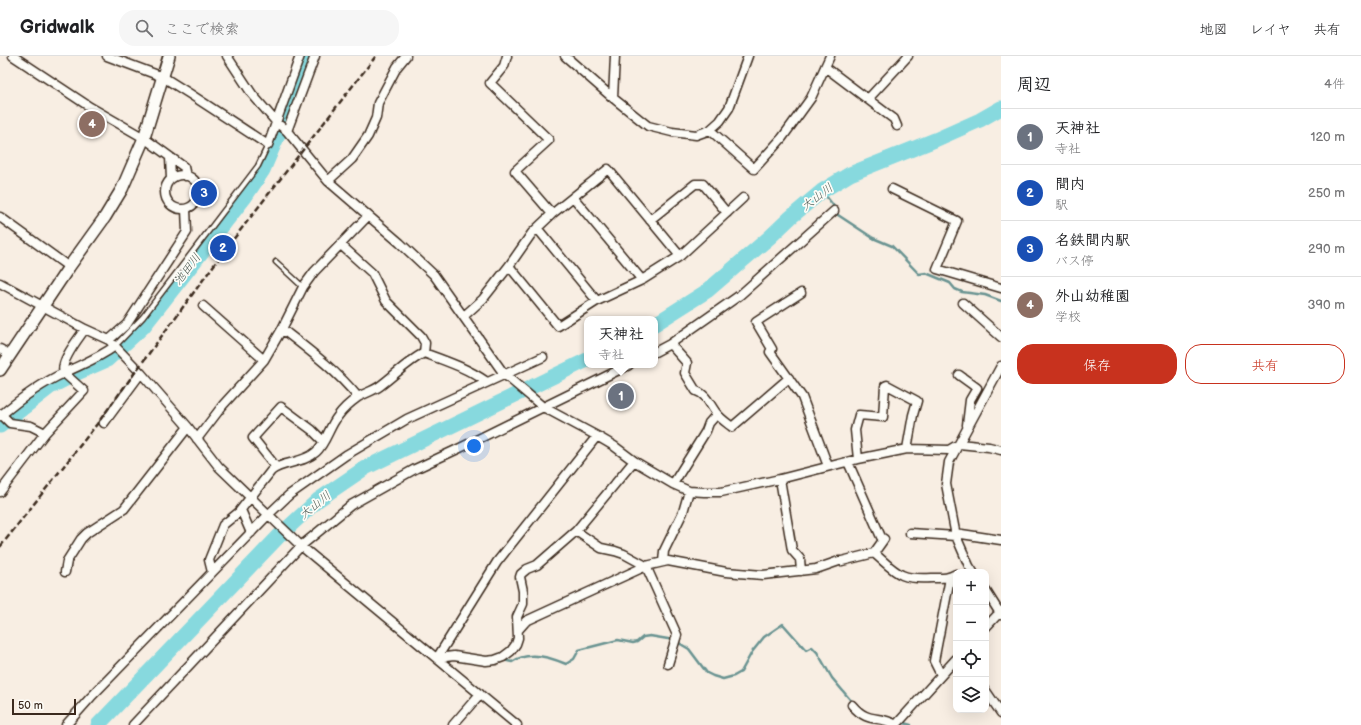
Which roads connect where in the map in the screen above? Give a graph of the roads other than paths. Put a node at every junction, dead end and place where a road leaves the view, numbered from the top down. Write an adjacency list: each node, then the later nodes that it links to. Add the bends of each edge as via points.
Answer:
1 (13, 56): 22 (street, via 90,107)
2 (107, 56): 15 (street)
3 (169, 56): 15 (street)
4 (227, 56): 18 (street, via 252,94)
5 (300, 56): 18 (street)
6 (315, 56): 21 (street)
7 (406, 56): 27 (street, via 378,103 376,118 368,136 352,159)
8 (507, 56): 34 (street, via 504,66 490,83 549,140 515,171)
9 (565, 56): 16 (street)
10 (615, 56): 16 (street)
11 (748, 56): 20 (street, via 729,108)
12 (908, 56): 17 (street)
13 (829, 57): 14 (street)
14 (826, 67): 17 (street); 20 (street, via 811,98 782,138 754,169)
15 (163, 77): 22 (street); 23 (street)
16 (613, 98): 20 (street, via 648,126 696,134)
17 (868, 99): 19 (street, via 894,119)
18 (277, 123): 21 (street); 23 (street)
19 (897, 126)
20 (710, 130)
21 (286, 131): 27 (street)
22 (144, 138): 24 (street); 43 (street, via 122,189)
23 (268, 145): 57 (lane, via 258,166 153,305)
24 (170, 157): 25 (street, via 184,167); 26 (street)
25 (186, 176): 26 (street); 31 (street, via 195,182 198,192 195,203)
26 (171, 179): 31 (street, via 165,189 167,200 175,208)
27 (328, 181): 35 (street)
28 (892, 189): 47 (street, via 957,221 937,269)
29 (573, 197): 34 (street); 37 (street, via 608,169); 44 (street)
30 (743, 198): 33 (street)
31 (186, 208): 57 (street, via 187,232)
32 (834, 212): 58 (street, via 740,295)
33 (728, 213): 37 (street, via 702,184 695,184); 40 (street)
34 (552, 214): 38 (street)
35 (368, 216): 39 (street); 53 (street, via 434,275)
36 (0, 217): 43 (street)
37 (650, 220): 40 (street)
38 (537, 228): 42 (street); 49 (street)
39 (341, 244): 46 (street); 61 (street, via 372,274 386,301 421,336 425,343)
40 (680, 256): 44 (street)
41 (276, 262): 46 (lane)
42 (509, 266): 49 (street, via 558,326); 53 (street, via 483,299)
43 (69, 268): 51 (street)
44 (642, 280): 49 (street)
45 (0, 283): 51 (street)
46 (303, 287): 55 (street)
47 (1001, 288)
48 (801, 293): 72 (street, via 756,322 772,348 770,352)
49 (597, 301)
50 (963, 303): 56 (street)
51 (44, 306): 54 (street); 62 (street)
52 (203, 306): 64 (street)
53 (464, 316): 70 (street)
54 (85, 329): 57 (street); 68 (street, via 64,362)
55 (282, 329): 64 (street); 74 (street, via 314,353 345,381)
56 (1001, 337)
57 (113, 344): 68 (street, via 102,355); 69 (street)
58 (670, 344): 60 (street); 76 (street, via 687,363 685,373 696,390 705,397)
59 (0, 349): 62 (street)
60 (658, 350)
61 (424, 353): 73 (street, via 453,363); 74 (street, via 413,358 378,388)
62 (11, 355): 67 (street)
63 (543, 357): 70 (street)
64 (264, 360): 83 (street, via 223,405)
65 (1001, 366): 80 (street)
66 (623, 368): 75 (street)
67 (0, 370)
68 (64, 373): 77 (street, via 36,388); 81 (street, via 84,391)
69 (141, 373): 78 (street); 79 (street)
70 (504, 374): 73 (street); 75 (street)
71 (959, 375): 80 (street, via 977,388 970,400)
72 (789, 378): 76 (street, via 732,427); 92 (street, via 802,397)
73 (487, 382): 99 (street, via 407,419 346,455 289,495)
74 (358, 397): 84 (street, via 343,409)
75 (543, 407): 82 (street); 105 (street, via 408,472 351,505)
76 (717, 414): 94 (street)
77 (1, 415): 81 (street, via 10,423 31,426)
78 (104, 423)
79 (188, 426): 83 (street); 111 (street, via 124,509 80,539)
80 (967, 428): 85 (street)
81 (45, 433): 96 (street)
82 (597, 436): 89 (street); 118 (street, via 496,562)
83 (198, 439): 97 (street, via 219,467)
84 (323, 441): 91 (street, via 316,452 305,460); 91 (street, via 280,407 253,438)
85 (959, 444): 86 (street, via 949,450); 87 (street); 103 (street, via 949,462 946,484)
86 (907, 449): 88 (street); 88 (street, via 917,401 887,384 883,417 859,416 855,430)
87 (1001, 450)
88 (858, 459): 90 (street)
89 (634, 461): 94 (street); 100 (street)
90 (848, 462): 92 (street); 106 (street, via 884,539)
91 (276, 466): 97 (street)
92 (828, 466): 93 (street)
93 (780, 479): 95 (street, via 721,492); 110 (street, via 792,550 800,560)
94 (673, 484): 95 (street)
95 (689, 491): 107 (street, via 683,512 664,551)
96 (0, 492)
97 (251, 497): 98 (street); 99 (street)
98 (240, 510): 101 (street); 112 (street, via 223,526 209,560)
99 (270, 515): 101 (street); 105 (street)
100 (576, 531): 108 (street, via 601,548 624,554); 117 (street, via 537,565 521,574 523,591 517,617)
101 (251, 533): 112 (street)
102 (910, 533): 103 (street)
103 (956, 534): 104 (street); 109 (street)
104 (1001, 540)
105 (298, 544): 118 (street); 128 (street)
106 (874, 553): 110 (street, via 842,562 839,560 816,570); 113 (street, via 902,576 921,579)
107 (663, 562): 108 (street); 110 (street, via 763,575)
108 (646, 566): 117 (street, via 526,621); 120 (street, via 677,635)
109 (971, 569)
110 (801, 571)
111 (65, 572)
112 (212, 572): 127 (street)
113 (953, 576): 121 (street, via 934,661)
114 (989, 596): 115 (street)
115 (1000, 613): 116 (street)
116 (989, 624)
117 (518, 630): 118 (street, via 516,644 503,657 495,660 454,656)
118 (437, 658): 122 (street)
119 (953, 663): 121 (street)
120 (668, 664)
121 (941, 676): 126 (street)
122 (480, 694): 129 (street); 130 (street)
123 (989, 695): 125 (street)
124 (852, 705): 126 (street, via 859,714 867,718)
125 (1001, 713)
126 (891, 724)
127 (66, 725)
128 (133, 725)
129 (453, 725)
130 (517, 725)

